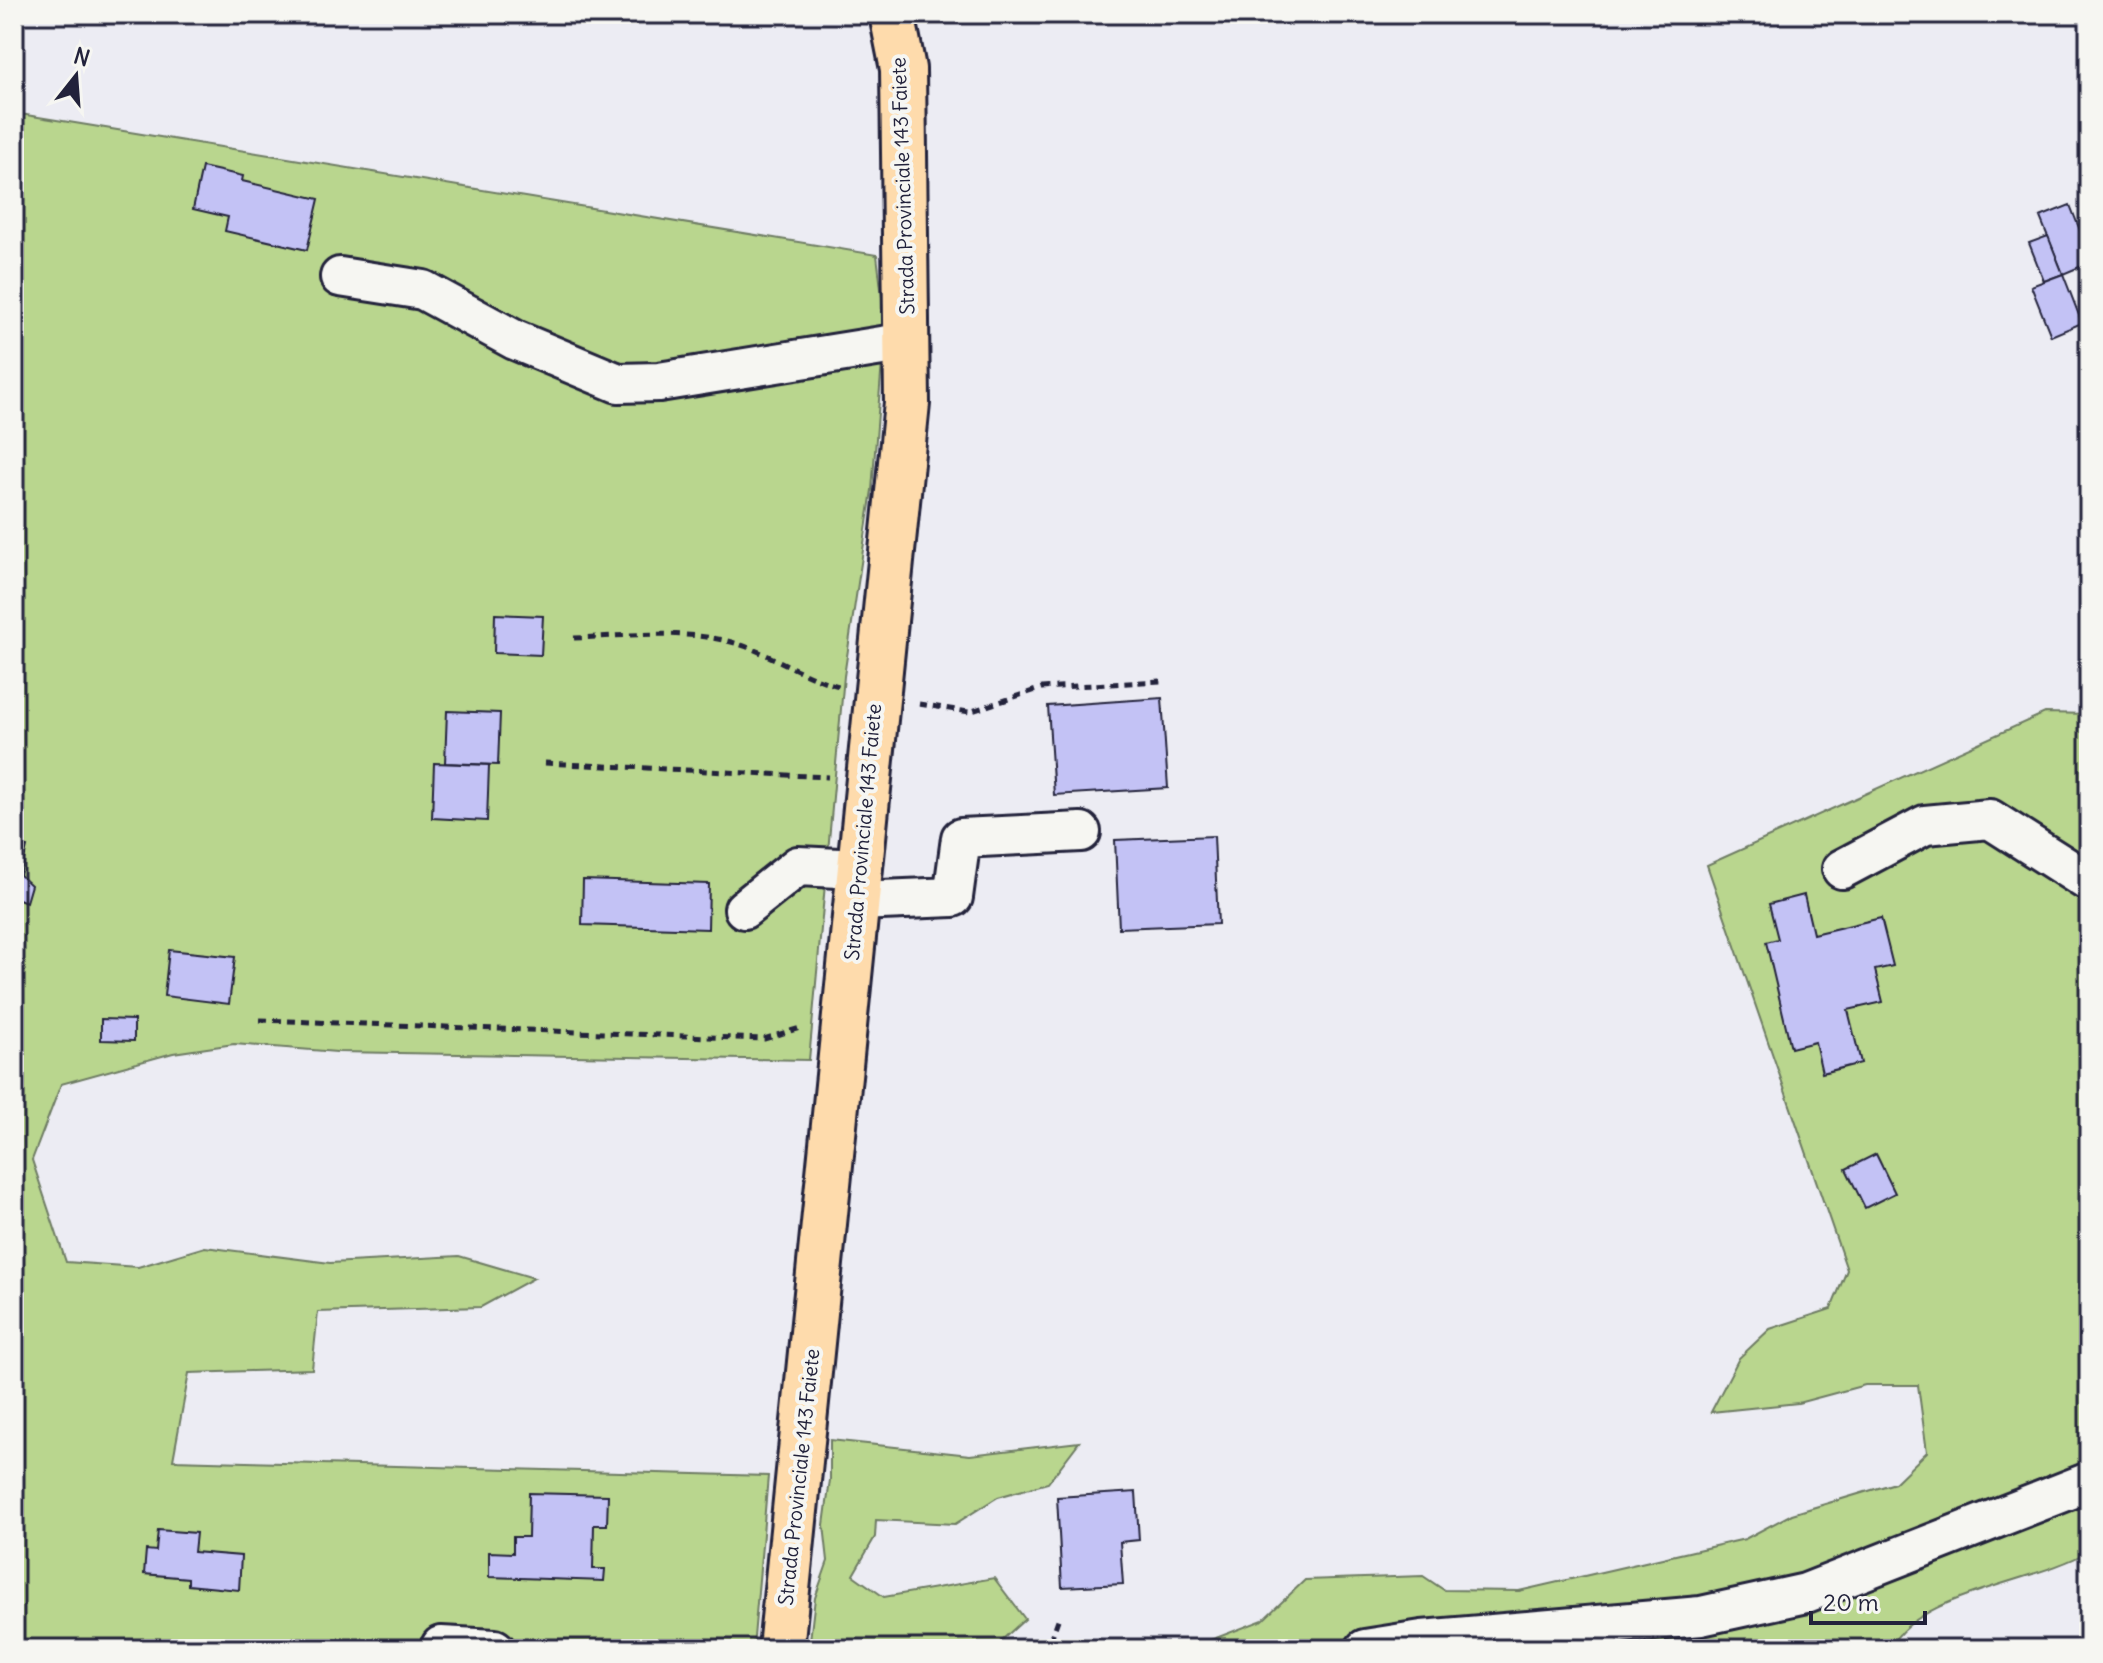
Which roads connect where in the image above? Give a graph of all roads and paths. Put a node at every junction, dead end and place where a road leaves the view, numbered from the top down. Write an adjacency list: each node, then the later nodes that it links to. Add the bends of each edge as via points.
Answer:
1 (892, 14): 3 (main road, Strada Provinciale 143 Faiete, via 903,69)
2 (340, 277): 3 (street, via 423,290 515,340 618,383 659,382)
3 (907, 342): 5 (main road, Strada Provinciale 143 Faiete, via 907,403)
4 (545, 763): 5 (path)
5 (869, 779): 9 (main road, Strada Provinciale 143 Faiete)
6 (1081, 832): 9 (street, via 961,838 953,897)
7 (1842, 869): 8 (street, via 1925,825 1990,819)
8 (2089, 882)
9 (858, 885): 10 (street, via 798,866); 11 (main road, Strada Provinciale 143 Faiete)
10 (744, 909)
11 (846, 1014): 12 (path, via 764,1039); 17 (main road, Strada Provinciale 143 Faiete)
12 (260, 1020)
13 (2089, 1482): 19 (street, via 1806,1593 1701,1616)
14 (1060, 1614): 18 (path, via 1050,1642)
15 (441, 1646): 16 (street)
16 (495, 1649)
17 (781, 1649)
18 (1040, 1649)
19 (1365, 1649)

